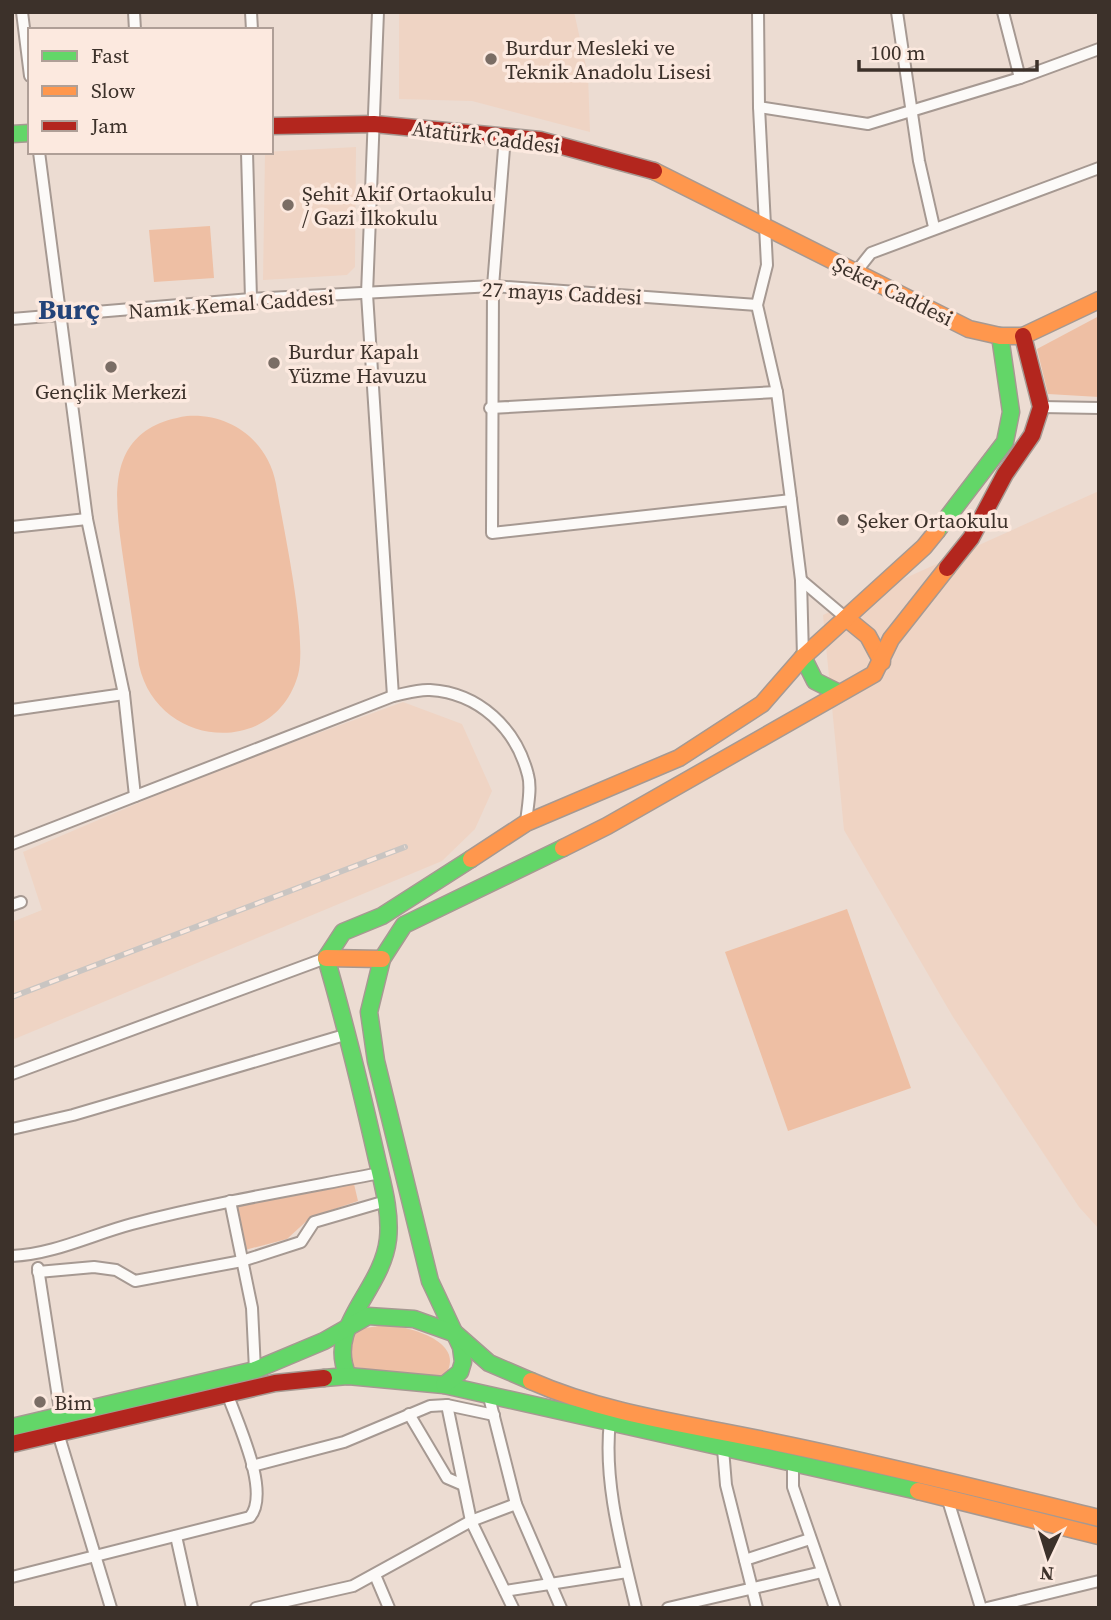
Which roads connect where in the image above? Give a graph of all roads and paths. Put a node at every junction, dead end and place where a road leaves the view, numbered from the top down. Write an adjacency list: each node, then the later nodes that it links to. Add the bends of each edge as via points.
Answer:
1 (22, 12): 7 (street)
2 (378, 12): 11 (street)
3 (758, 12): 9 (street)
4 (897, 12): 10 (street)
5 (1003, 12): 8 (street)
6 (1099, 49): 8 (street)
7 (28, 60)
8 (1020, 78): 10 (street)
9 (758, 107): 10 (street, via 868,124); 18 (street)
10 (913, 113): 17 (street)
11 (374, 124): 12 (main road, Atatürk Caddesi); 13 (main road, Atatürk Caddesi); 21 (street)
12 (273, 126)
13 (505, 136): 18 (main road, Atatürk Caddesi, via 552,142 658,172); 20 (street)
14 (39, 154): 25 (street)
15 (247, 154): 22 (street)
16 (1099, 168): 17 (street)
17 (934, 227): 19 (street, via 871,253)
18 (767, 229): 19 (main road, Şeker Caddesi); 24 (street, via 767,265)
19 (856, 272): 27 (main road, Şeker Caddesi, via 970,329)
20 (493, 286): 21 (street, 27 mayıs Caddesi); 24 (street, 27 mayıs Caddesi); 30 (street)
21 (367, 295): 22 (street, Namık Kemal Caddesi); 42 (street)
22 (251, 299): 25 (street, Namık Kemal Caddesi)
23 (1099, 300): 28 (main road)
24 (757, 305): 29 (street)
25 (61, 317): 26 (street, Namık Kemal Caddesi); 34 (street)
26 (12, 319)
27 (1000, 335): 28 (main road, Şeker Caddesi); 37 (main road, via 1011,412 1005,442 924,547)
28 (1023, 336): 31 (main road)
29 (776, 392): 30 (street); 33 (street)
30 (490, 408): 33 (street, via 492,533)
31 (1041, 408): 32 (street); 39 (main road, via 1032,435 971,538 891,639)
32 (1099, 408)
33 (791, 500): 36 (street)
34 (87, 519): 35 (street); 40 (street)
35 (12, 527)
36 (801, 580): 37 (street); 38 (street)
37 (846, 618): 38 (main road); 39 (main road, via 861,625)
38 (803, 657): 41 (main road, via 808,676 819,687); 45 (main road, via 762,704 679,758)
39 (882, 662): 41 (main road, via 874,674)
40 (124, 694): 43 (street); 44 (street)
41 (839, 694): 48 (main road, via 607,826 404,925)
42 (393, 696): 44 (street); 45 (street, via 429,690 470,701 498,718 529,777)
43 (12, 710)
44 (135, 796): 46 (street)
45 (526, 823): 47 (main road, via 382,916 343,932)
46 (12, 844)
47 (326, 958): 48 (main road); 49 (main road); 50 (street)
48 (382, 959): 60 (main road, via 369,1012 376,1061 430,1281)
49 (348, 1034): 51 (street); 52 (main road)
50 (12, 1073)
51 (12, 1129)
52 (380, 1173): 53 (street); 54 (main road)
53 (230, 1201): 55 (street, via 130,1225); 57 (street)
54 (386, 1201): 57 (street, via 314,1222 301,1241); 59 (main road, via 388,1237 383,1262)
55 (37, 1255): 56 (street); 58 (street)
56 (12, 1256)
57 (242, 1261): 58 (street, via 135,1282 116,1270 94,1267); 61 (street, via 252,1308)
58 (38, 1272): 69 (street)
59 (344, 1328): 60 (main road, via 381,1315 414,1319); 61 (main road); 62 (main road, via 339,1350)
60 (456, 1334): 63 (main road, via 463,1362 460,1372); 80 (main road, via 489,1363 556,1392)
61 (256, 1370): 69 (main road)
62 (348, 1376): 63 (main road); 64 (main road)
63 (444, 1385): 65 (main road)
64 (227, 1393): 72 (main road); 76 (street)
65 (489, 1397): 68 (street); 70 (main road)
66 (447, 1405): 67 (street); 68 (street); 77 (street)
67 (409, 1413): 76 (street, via 344,1442); 77 (street, via 447,1478)
68 (494, 1415): 79 (street)
69 (61, 1417): 71 (main road)
70 (610, 1421): 74 (main road); 87 (street, via 614,1506)
71 (12, 1427)
72 (58, 1433): 73 (main road); 85 (street)
73 (12, 1444)
74 (723, 1449): 75 (main road); 86 (street, via 723,1474)
75 (793, 1463): 78 (main road); 84 (street, via 793,1487)
76 (252, 1466): 82 (street, via 257,1487 256,1509 250,1517)
77 (461, 1484): 81 (street)
78 (947, 1497): 83 (main road); 106 (street)
79 (516, 1504): 81 (street); 92 (street)
80 (1099, 1518)
81 (471, 1521): 89 (street); 94 (street)
82 (176, 1536): 85 (street); 97 (street)
83 (1099, 1536)
84 (810, 1539): 86 (street); 88 (street)
85 (94, 1557): 90 (street); 96 (street)
86 (745, 1560): 93 (street)
87 (627, 1572): 92 (street); 102 (street)
88 (822, 1572): 93 (street); 105 (street)
89 (375, 1575): 95 (street, via 353,1586); 99 (street)
90 (12, 1577)
91 (1099, 1581): 107 (street)
92 (548, 1583): 94 (street); 101 (street)
93 (752, 1589): 103 (street); 104 (street)
94 (505, 1591): 100 (street)
95 (277, 1606): 98 (street)
96 (111, 1608)
97 (192, 1608)
98 (256, 1608)
99 (389, 1608)
100 (513, 1608)
101 (561, 1608)
102 (636, 1608)
103 (668, 1608)
104 (757, 1608)
105 (835, 1608)
106 (981, 1608)
107 (987, 1608)

